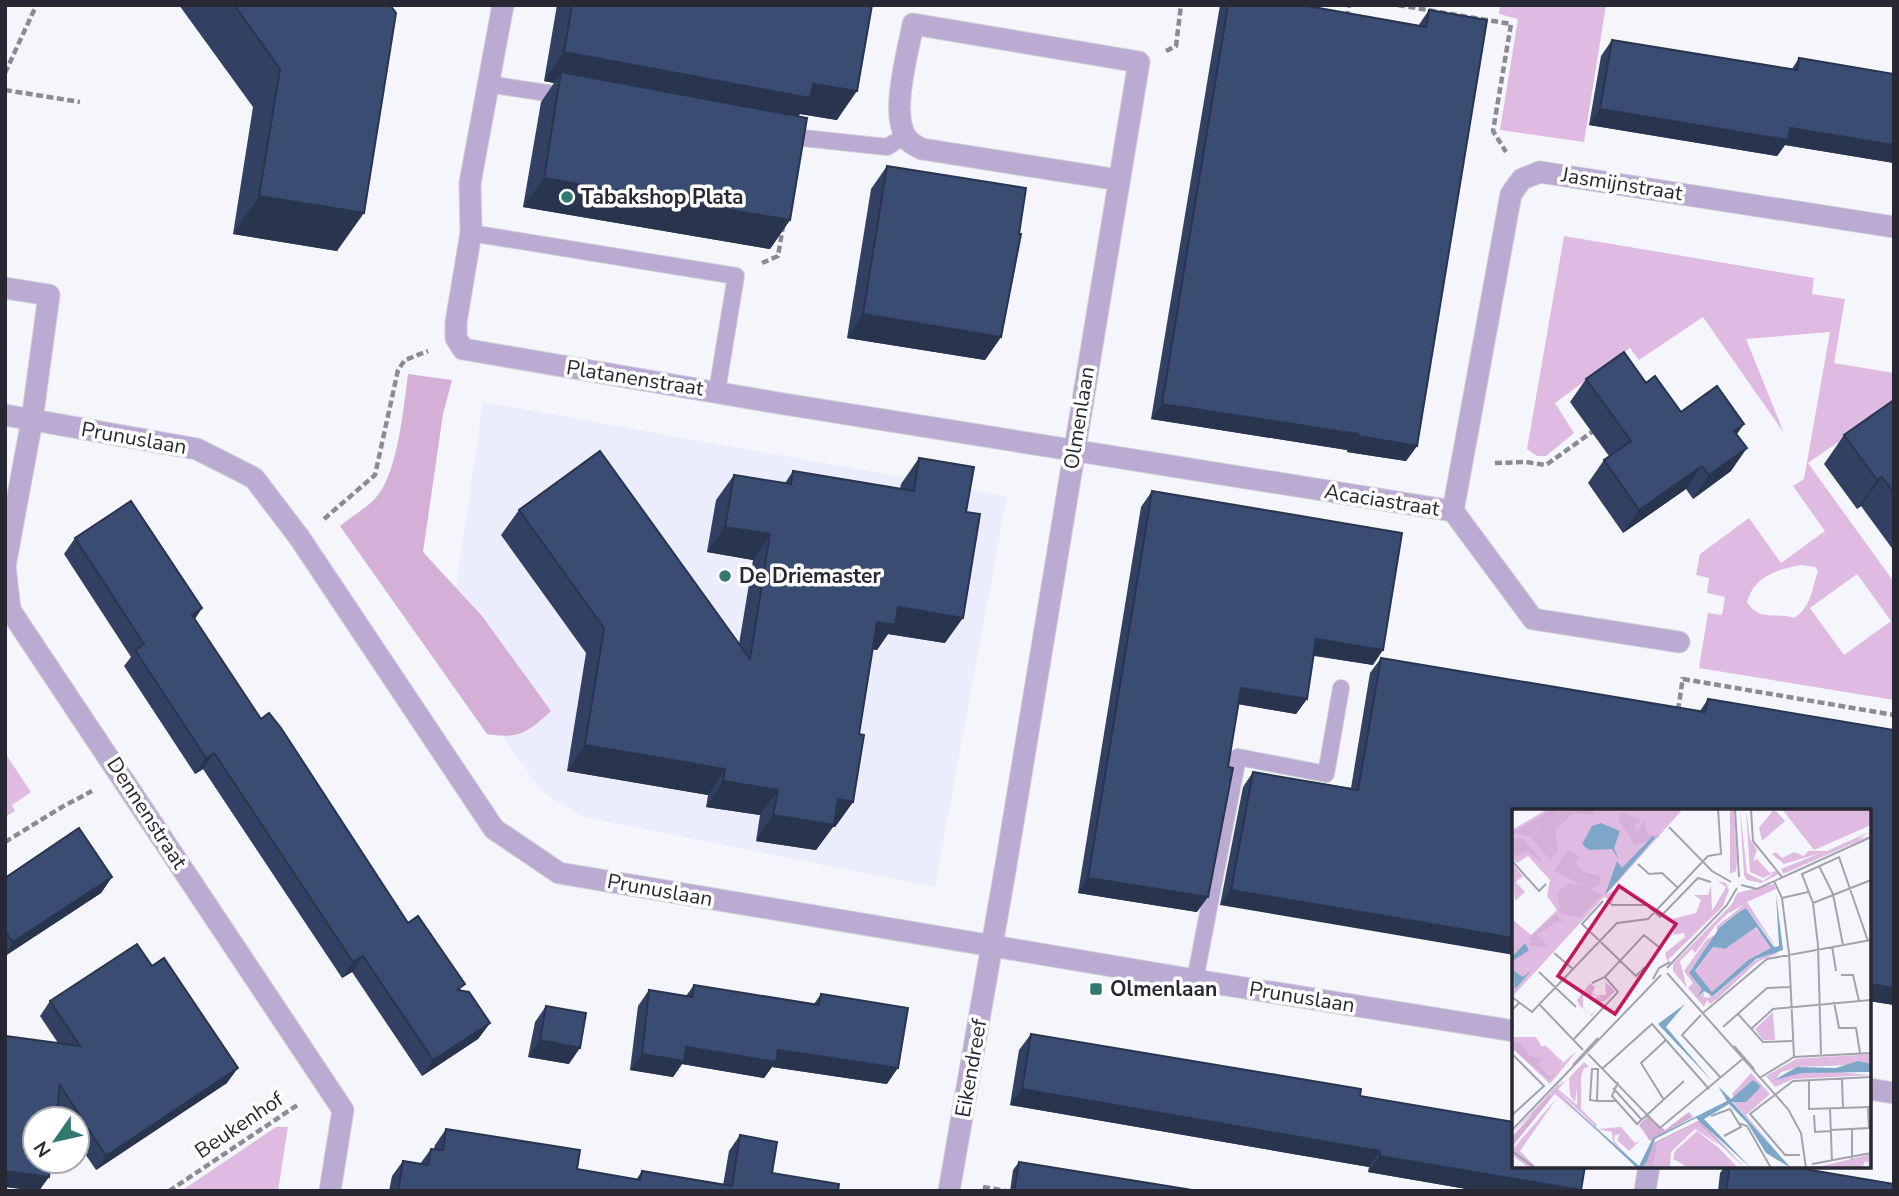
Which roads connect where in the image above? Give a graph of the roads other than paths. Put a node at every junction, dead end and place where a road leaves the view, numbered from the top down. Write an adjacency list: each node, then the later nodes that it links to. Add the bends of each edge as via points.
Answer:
1 (503, 5): 2 (street)
2 (486, 84): 3 (lane); 8 (street, via 470,183)
3 (582, 99)
4 (772, 134): 5 (lane, via 887,147)
5 (905, 136): 6 (street, via 922,149); 6 (street, Olmenlaan, via 900,111 913,24 1139,62)
6 (1119, 180): 13 (street, Olmenlaan)
7 (1894, 227): 14 (street, Jasmijnstraat, via 1540,172 1522,178 1511,194)
8 (471, 233): 10 (street, Platanenstraat, via 456,322 459,344 470,351); 10 (lane, via 736,276)
9 (5, 288): 12 (street, Dennenstraat, via 49,295)
10 (718, 391): 13 (street, Platanenstraat)
11 (5, 415): 12 (street, Prunuslaan)
12 (32, 420): 17 (street, Prunuslaan, via 197,449 254,478 299,537 494,829 559,873); 23 (street, Dennenstraat, via 5,566 10,610 343,1110)
13 (1074, 450): 14 (street, Acaciastraat); 17 (street, Olmenlaan)
14 (1453, 511): 15 (street, Acaciastraat, via 1533,619)
15 (1679, 642)
16 (1341, 688): 18 (lane, via 1326,774 1238,757)
17 (992, 946): 18 (street, Prunuslaan); 24 (street, Eikendreef)
18 (1195, 980): 19 (street, Prunuslaan)
19 (1512, 1031)
20 (1871, 1089): 21 (street)
21 (1894, 1093)
22 (1649, 1168): 25 (street)
23 (330, 1191)
24 (949, 1191)
25 (1645, 1191)

